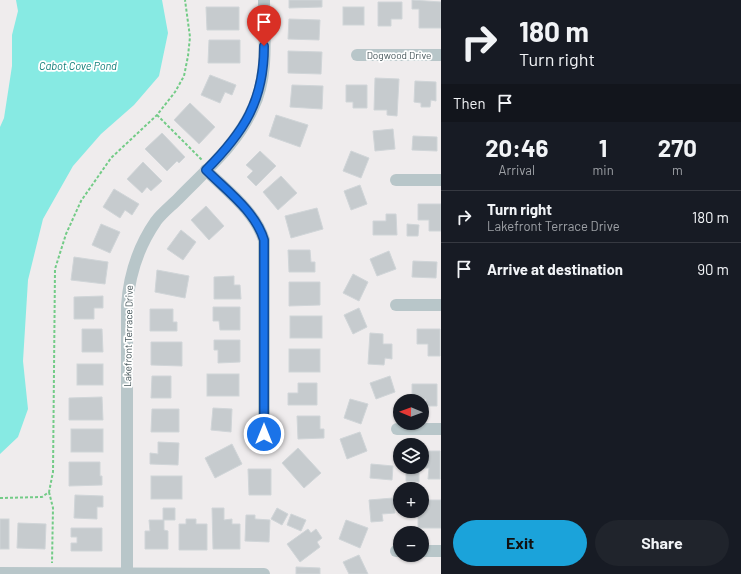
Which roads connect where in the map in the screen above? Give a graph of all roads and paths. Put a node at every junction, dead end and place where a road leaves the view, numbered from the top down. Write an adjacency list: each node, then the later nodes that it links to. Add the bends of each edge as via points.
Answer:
1 (185, 0): 5 (path, via 190,36 184,76)
2 (264, 0): 6 (street, Lakefront Terrace Drive, via 264,61 257,98 242,129 225,150)
3 (356, 54): 4 (street, Dogwood Drive)
4 (441, 55)
5 (157, 115): 6 (path); 14 (path, via 111,158 81,201 66,234 55,269 52,472)
6 (204, 165): 13 (street, via 260,226 264,240); 20 (street, Lakefront Terrace Drive, via 157,220 139,251 130,275 127,306)
7 (396, 180): 8 (street)
8 (441, 180)
9 (396, 305): 10 (street)
10 (441, 305)
11 (429, 429): 12 (street)
12 (441, 429)
13 (264, 434)
14 (49, 492): 15 (path, via 42,497); 18 (path, via 53,508)
15 (0, 498)
16 (429, 551): 17 (street)
17 (441, 551)
18 (52, 564)
19 (0, 572): 20 (street)
20 (126, 573): 21 (street)
21 (264, 574)

